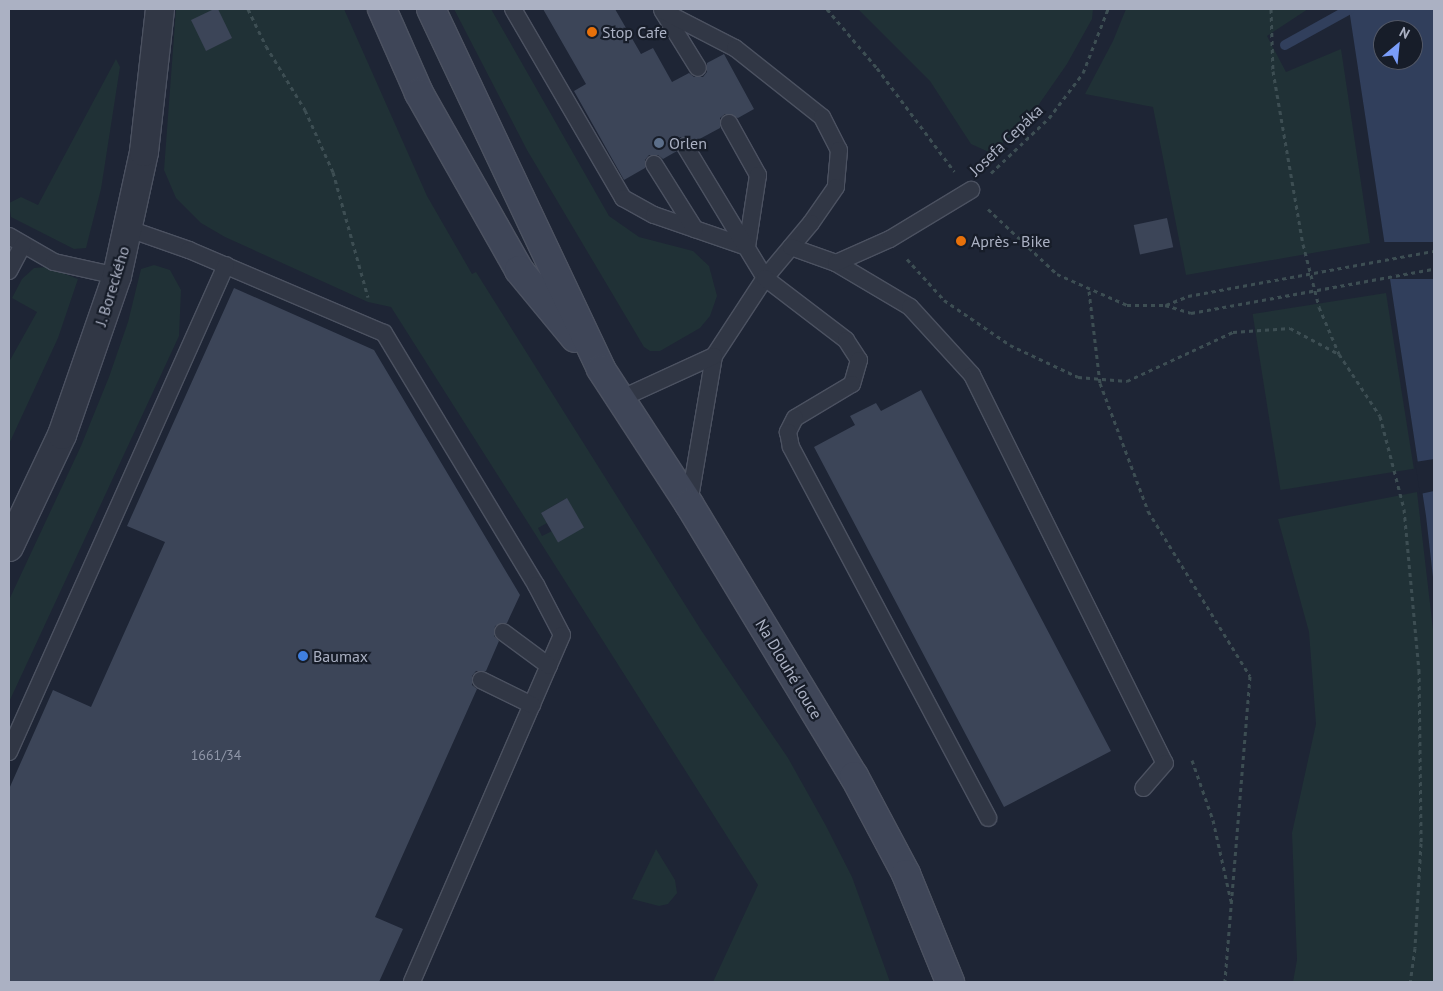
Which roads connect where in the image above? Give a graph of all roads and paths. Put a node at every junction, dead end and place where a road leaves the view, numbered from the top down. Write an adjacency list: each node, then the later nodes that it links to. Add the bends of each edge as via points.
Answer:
1 (160, 9): 15 (street, J. Boreckého, via 144,152)
2 (248, 9): 30 (path, via 304,110 332,172)
3 (382, 9): 34 (main road, via 418,93 519,270)
4 (431, 9): 34 (main road)
5 (512, 9): 16 (lane, via 591,131 624,198 654,215)
6 (827, 9): 14 (path, via 877,68 936,151)
7 (1108, 9): 14 (path, Josefa Cepáka, via 1083,73 1031,137)
8 (1271, 9): 32 (path, via 1273,71 1303,244 1319,307)
9 (662, 10): 10 (lane); 21 (lane, via 736,48 822,117 830,128 839,150 836,187)
10 (698, 68)
11 (729, 123): 20 (lane, via 758,175)
12 (685, 146): 20 (lane)
13 (654, 164): 16 (lane)
14 (971, 190): 18 (lane); 29 (path, Josefa Cepáka, via 1006,228 1057,274)
15 (129, 229): 24 (lane); 27 (street, J. Boreckého)
16 (695, 229): 20 (lane)
17 (9, 236): 19 (lane)
18 (890, 239): 23 (lane); 35 (path, via 944,300 1010,346 1078,377)
19 (23, 244): 26 (lane); 27 (lane, via 54,262)
20 (747, 247): 28 (lane)
21 (791, 247): 23 (lane); 28 (lane)
22 (1434, 251): 31 (path, bridge, via 1188,296)
23 (836, 263): 45 (lane, via 910,307 972,375 1165,763)
24 (226, 265): 40 (lane, via 384,332 536,585 562,635); 43 (lane)
25 (1434, 269): 31 (path, Josefa Cepáka, bridge, via 1190,313)
26 (9, 272)
27 (117, 276): 38 (street, J. Boreckého, via 62,435)
28 (765, 278): 33 (lane); 46 (lane, via 846,340 859,360 852,384 795,418 788,432 791,447)
29 (1089, 291): 31 (path, Josefa Cepáka, via 1127,305); 35 (path)
30 (369, 298)
31 (1165, 305)
32 (1339, 354): 35 (path, via 1290,328 1233,332 1127,381); 51 (path, via 1380,416 1404,509 1419,679 1421,843)
33 (714, 356): 36 (lane); 37 (lane)
34 (601, 369): 36 (main road, Na Dlouhé louce)
35 (1099, 379): 47 (path, via 1148,512 1250,676)
36 (620, 399): 37 (main road, Na Dlouhé louce)
37 (689, 504): 49 (main road, Na Dlouhé louce, via 854,776 906,874)
38 (9, 547)
39 (503, 632): 40 (lane)
40 (549, 666): 42 (lane)
41 (482, 680): 42 (lane)
42 (532, 705): 48 (lane)
43 (9, 752)
44 (1191, 756): 47 (path, via 1213,820)
45 (1143, 788)
46 (988, 818)
47 (1232, 905): 50 (path)
48 (412, 982)
49 (950, 982)
50 (1225, 982)
51 (1410, 982)

